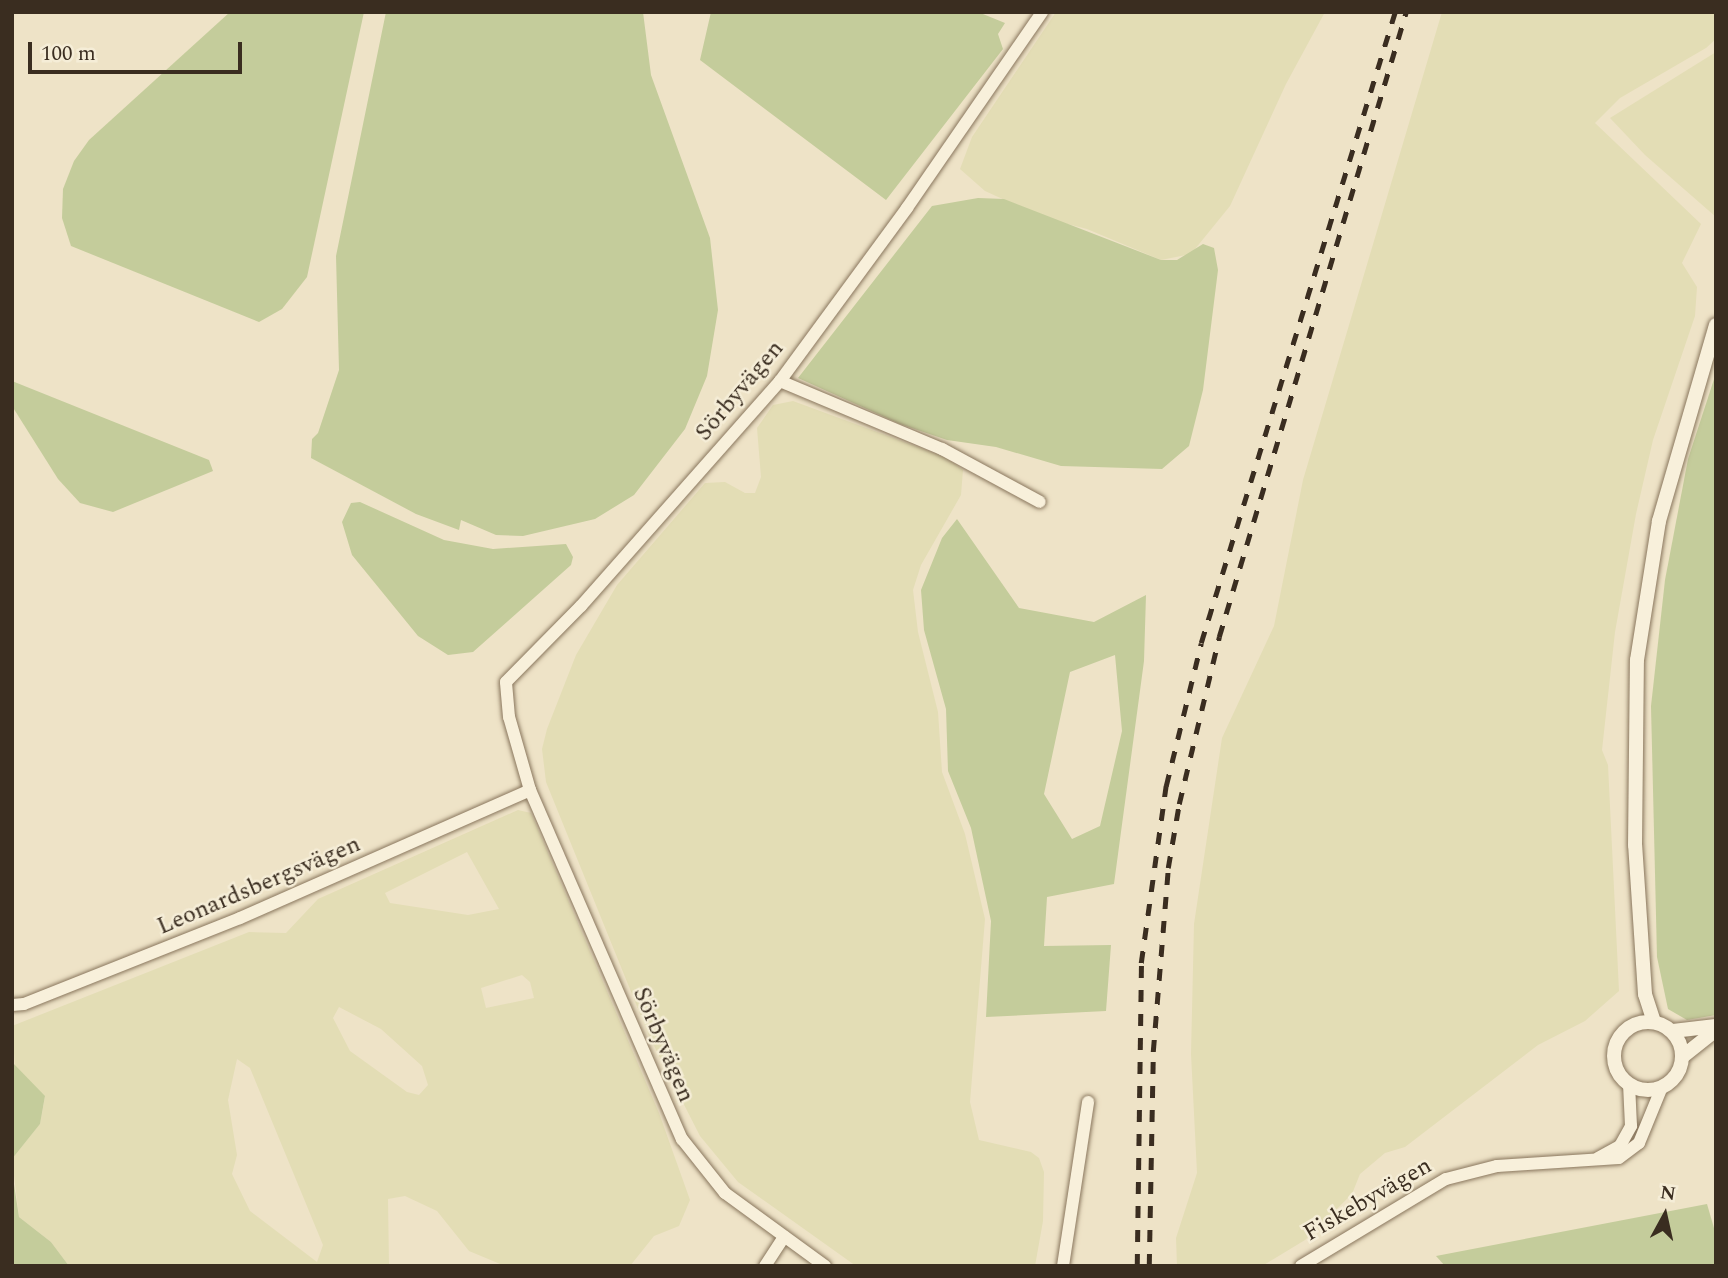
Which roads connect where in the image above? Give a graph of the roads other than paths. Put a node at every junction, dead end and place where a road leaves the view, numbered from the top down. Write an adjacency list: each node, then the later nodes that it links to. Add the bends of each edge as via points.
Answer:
1 (1042, 12): 5 (street, Sörbyvägen, via 900,219)
2 (1716, 325): 4 (street)
3 (1716, 342): 4 (street)
4 (1706, 360): 8 (street, via 1659,521 1637,660 1632,787)
5 (780, 381): 6 (street, via 942,449); 7 (street, Sörbyvägen, via 581,606 506,682)
6 (1040, 502)
7 (524, 792): 9 (street, Leonardsbergsvägen, via 240,918); 19 (street, Sörbyvägen, via 682,1139 725,1193)
8 (1645, 994): 10 (street); 11 (street)
9 (12, 1005)
10 (1654, 1022): 11 (street); 13 (street)
11 (1634, 1025): 15 (street, via 1620,1036 1614,1053 1618,1070)
12 (1716, 1028): 13 (street); 14 (street)
13 (1672, 1031): 14 (street)
14 (1682, 1057): 16 (street, via 1674,1078)
15 (1629, 1084): 16 (street, via 1645,1089); 18 (street, Fiskebyvägen, via 1633,1111 1626,1138 1609,1153)
16 (1662, 1087): 18 (street, Fiskebyvägen, via 1646,1131 1631,1152 1606,1161)
17 (1088, 1102): 22 (street)
18 (1584, 1162): 23 (street, Fiskebyvägen, via 1497,1166 1446,1179)
19 (784, 1237): 20 (street); 21 (street, Sörbyvägen)
20 (765, 1266)
21 (825, 1266)
22 (1063, 1266)
23 (1301, 1266)

